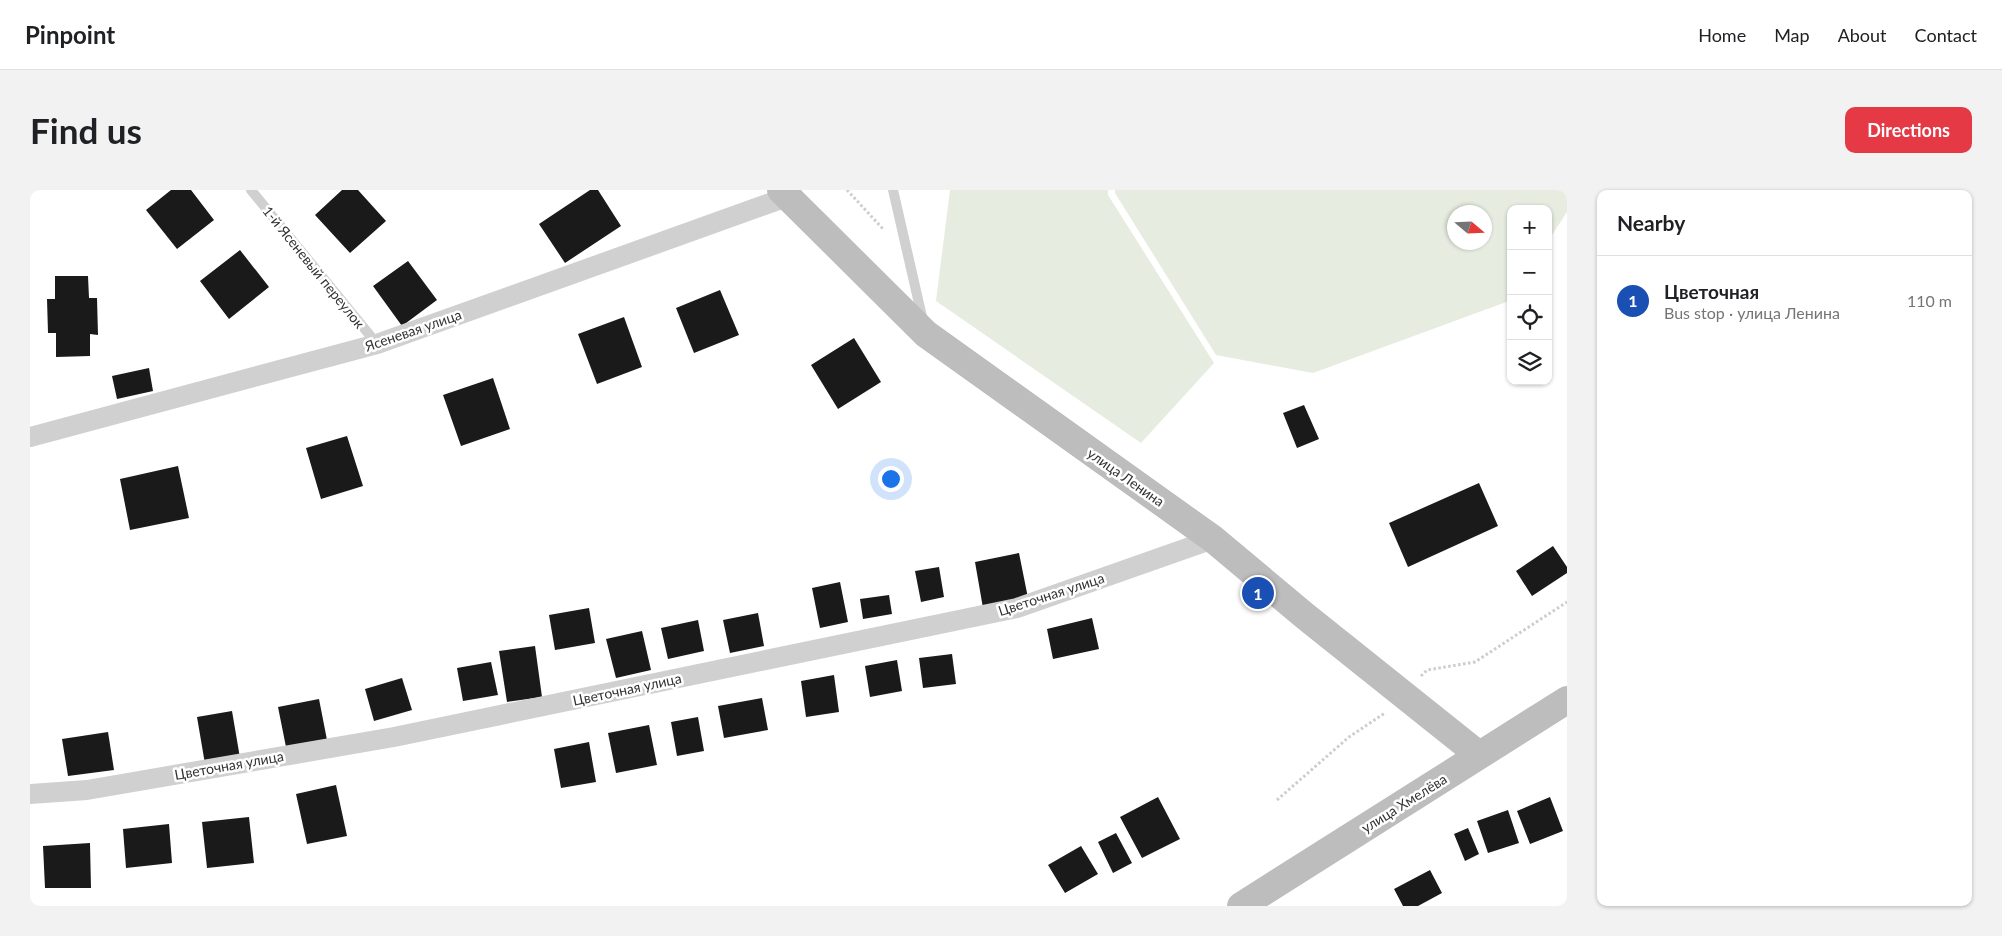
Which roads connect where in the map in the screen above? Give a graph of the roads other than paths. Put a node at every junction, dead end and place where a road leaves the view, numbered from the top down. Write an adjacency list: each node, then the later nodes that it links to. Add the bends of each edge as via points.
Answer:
1 (252, 190): 5 (lane, 1-й Ясеневый переулок)
2 (893, 190): 4 (lane)
3 (784, 194): 4 (main road, улица Ленина); 5 (street, Ясеневая улица)
4 (926, 334): 7 (main road, улица Ленина)
5 (377, 344): 6 (street, Ясеневая улица)
6 (30, 436)
7 (1213, 539): 9 (main road, улица Ленина); 10 (street, Цветочная улица, via 1017,608 394,737 87,790)
8 (1567, 700): 9 (main road, улица Хмелёва)
9 (1479, 756): 11 (main road, улица Хмелёва)
10 (30, 794)
11 (1242, 906)

